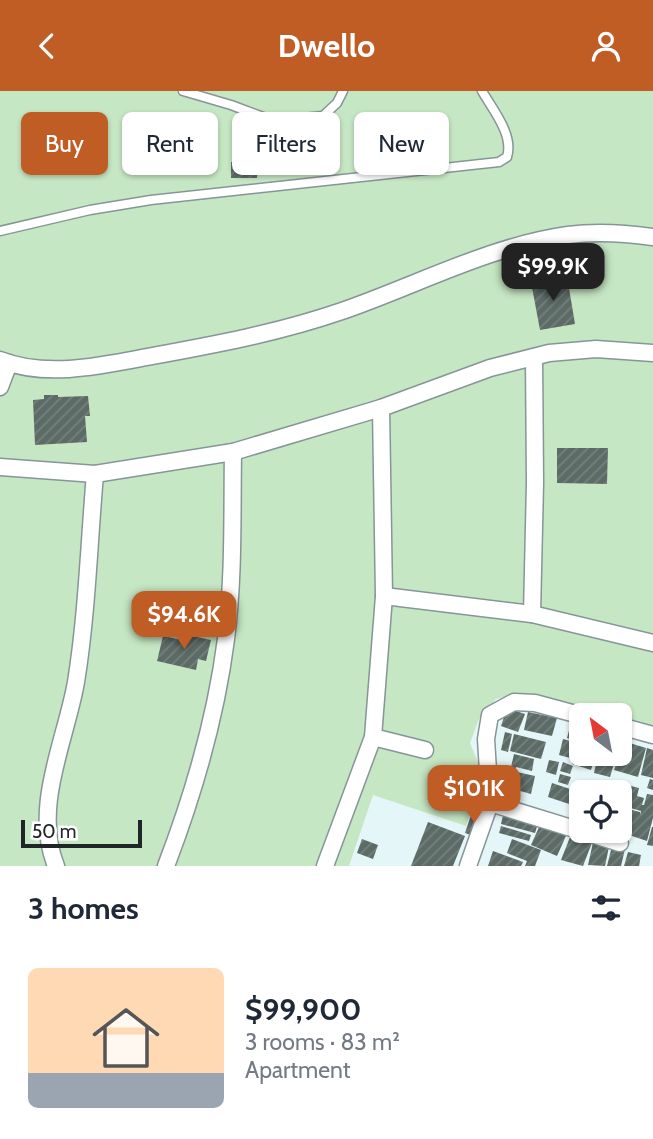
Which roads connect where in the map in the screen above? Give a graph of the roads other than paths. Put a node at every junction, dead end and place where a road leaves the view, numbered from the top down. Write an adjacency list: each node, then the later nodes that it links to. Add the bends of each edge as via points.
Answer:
1 (183, 91): 2 (lane, via 274,121 323,116)
2 (343, 91)
3 (482, 91): 4 (lane, via 508,137 510,149 499,162 151,200)
4 (0, 231)
5 (653, 237): 8 (street, via 568,235 504,249 280,331 97,367 52,369)
6 (653, 353): 7 (street, via 596,349)
7 (534, 357): 10 (street); 15 (street)
8 (4, 362): 9 (street)
9 (0, 387)
10 (381, 408): 11 (street); 14 (street)
11 (233, 453): 13 (street); 25 (street, via 226,639 198,772)
12 (0, 467): 13 (street)
13 (95, 474): 24 (street, via 76,683 47,822)
14 (384, 596): 15 (street); 20 (street)
15 (532, 614): 16 (street)
16 (653, 643)
17 (569, 712): 22 (street, via 514,702 490,715 486,739)
18 (632, 729): 19 (street)
19 (653, 734)
20 (373, 737): 21 (street); 26 (street)
21 (425, 750)
22 (490, 803): 23 (street); 27 (street)
23 (569, 827)
24 (56, 866)
25 (166, 866)
26 (325, 866)
27 (468, 866)

